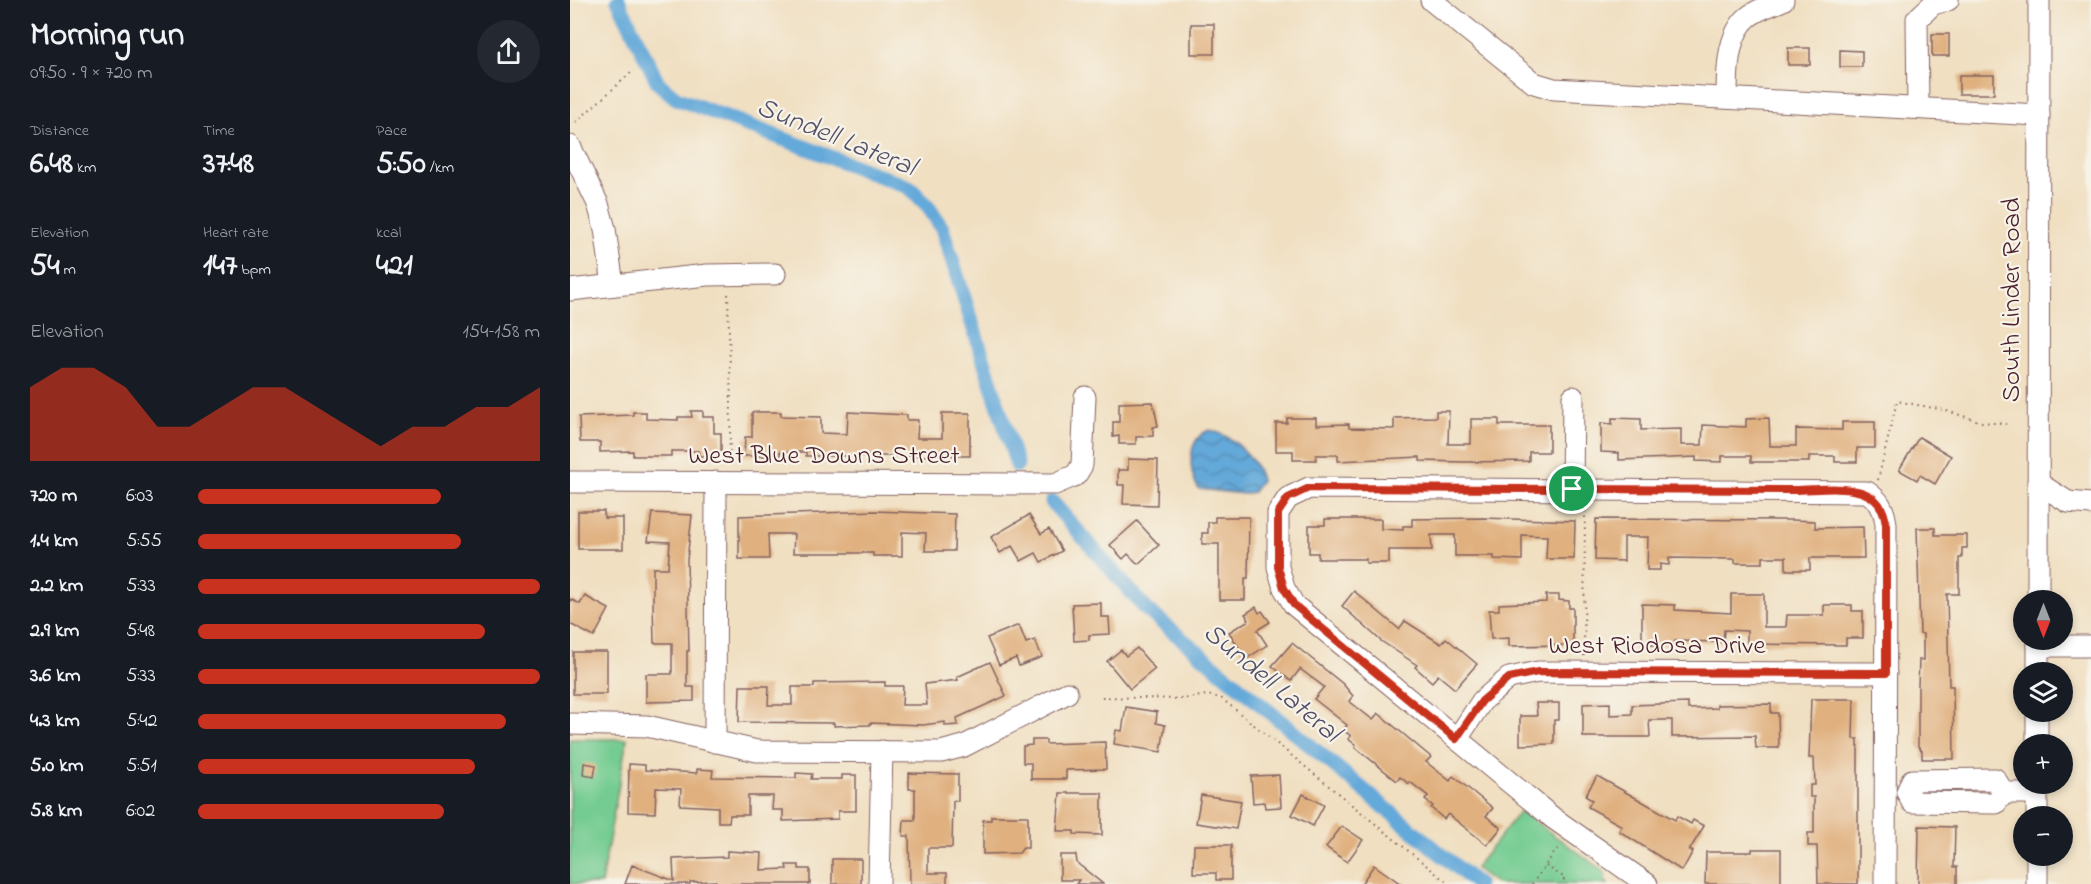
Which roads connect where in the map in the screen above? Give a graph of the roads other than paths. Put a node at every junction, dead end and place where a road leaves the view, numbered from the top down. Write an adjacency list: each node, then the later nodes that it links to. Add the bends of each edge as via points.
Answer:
1 (1431, 0): 5 (street, via 1534,83 1554,89)
2 (1783, 0): 5 (street, via 1748,17 1733,40)
3 (2039, 0): 7 (street, South Linder Road)
4 (1934, 1): 6 (street, via 1917,19)
5 (1727, 98): 6 (street)
6 (1918, 108): 7 (street)
7 (2039, 115): 16 (street, South Linder Road)
8 (570, 146): 10 (street, via 598,204)
9 (775, 274): 10 (street, via 706,275)
10 (613, 285): 11 (street)
11 (570, 290)
12 (1085, 397): 14 (street, West Blue Downs Street, via 1085,453 1076,475 1055,484)
13 (1573, 397): 17 (street)
14 (721, 476): 15 (street, West Blue Downs Street); 26 (street)
15 (570, 482)
16 (2038, 483): 18 (street, via 2068,502); 19 (street, South Linder Road)
17 (1579, 496): 22 (street, via 1878,490 1886,524); 25 (street, via 1309,488 1288,498 1278,513 1278,567 1294,605)
18 (2091, 504)
19 (2038, 590)
20 (2073, 645): 21 (street)
21 (2091, 646)
22 (1886, 673): 25 (street, West Riodosa Drive, via 1538,672 1509,678 1482,701); 28 (street)
23 (1067, 693): 27 (street, via 952,750)
24 (570, 724): 26 (street, via 647,726)
25 (1456, 739): 31 (street)
26 (715, 742): 27 (street, via 757,751)
27 (882, 751): 32 (street)
28 (1886, 792): 29 (street, via 1907,792 1912,802 1996,803 2004,793); 33 (street)
29 (2013, 792)
30 (2037, 866): 34 (street)
31 (1637, 881)
32 (879, 884)
33 (1885, 884)
34 (2037, 884)

